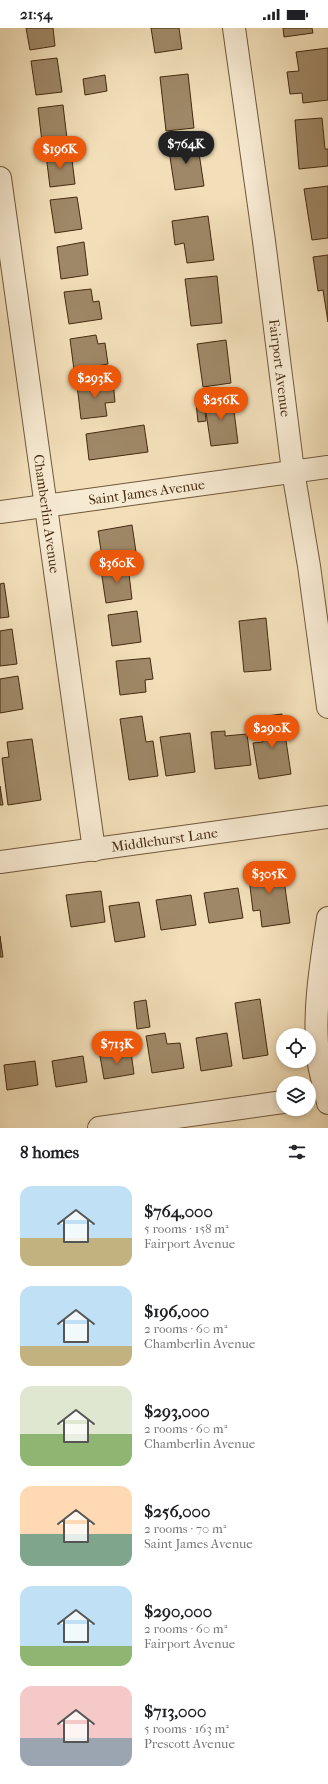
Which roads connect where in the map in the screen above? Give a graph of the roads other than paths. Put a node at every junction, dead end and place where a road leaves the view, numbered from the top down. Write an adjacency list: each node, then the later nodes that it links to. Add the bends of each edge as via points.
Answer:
1 (234, 28): 4 (street, Fairport Avenue)
2 (0, 178): 5 (street, Chamberlin Avenue)
3 (328, 467): 4 (street, Saint James Avenue)
4 (293, 471): 5 (street, Saint James Avenue); 7 (street, Fairport Avenue)
5 (45, 506): 6 (street, Saint James Avenue); 9 (street, Chamberlin Avenue)
6 (0, 512)
7 (328, 707)
8 (328, 817): 9 (street, Middlehurst Lane)
9 (94, 850): 10 (street, Middlehurst Lane)
10 (0, 862)
11 (328, 918): 12 (street, via 318,990 317,1037)
12 (323, 1098)
13 (276, 1103): 14 (street)
14 (99, 1128)

